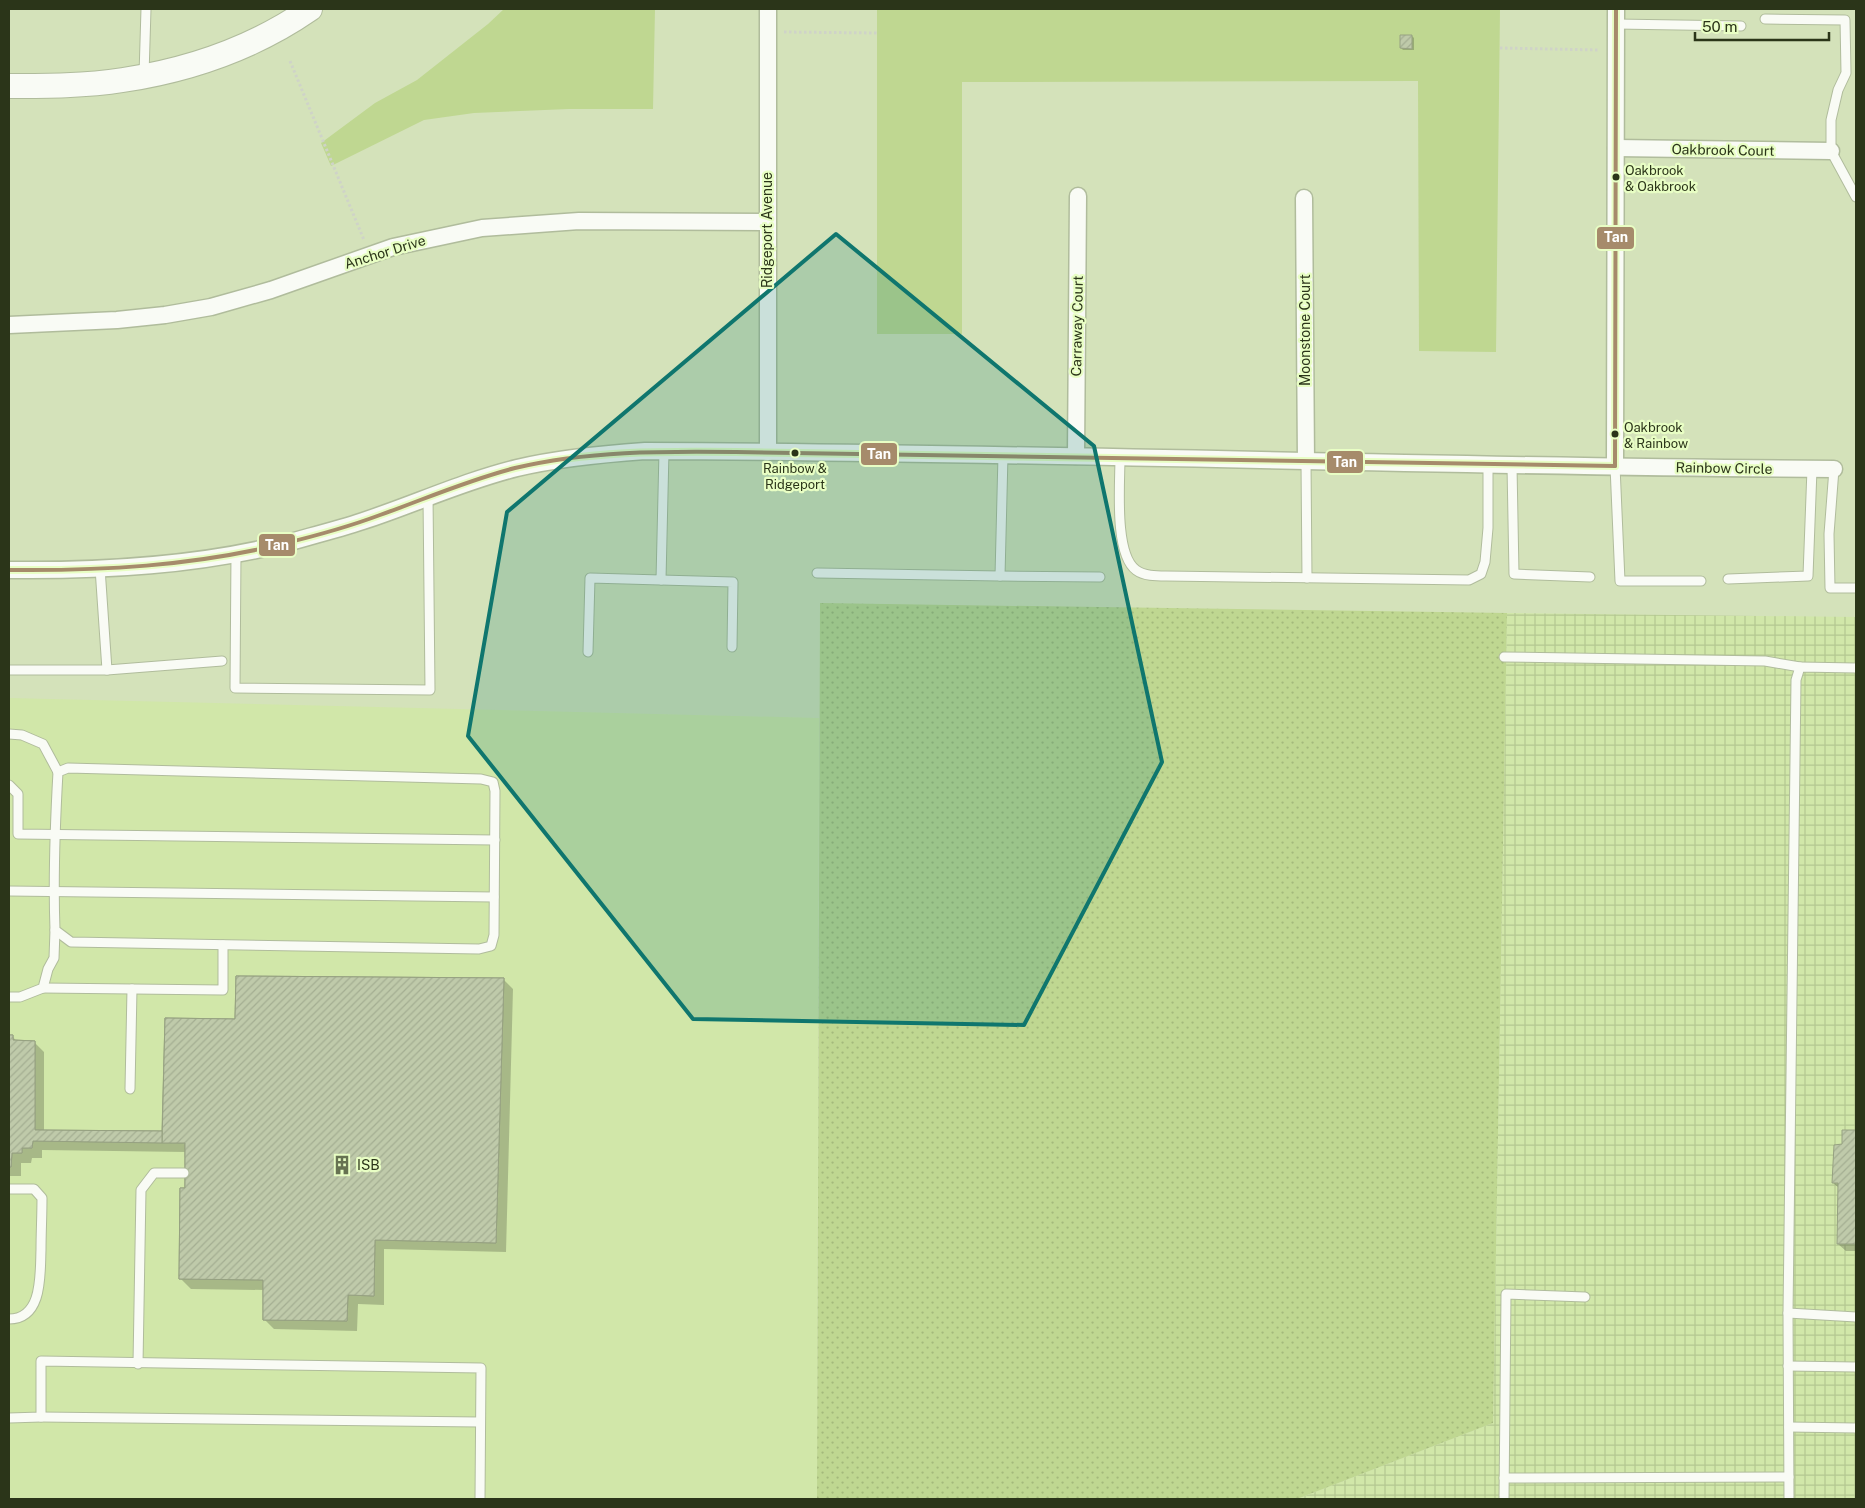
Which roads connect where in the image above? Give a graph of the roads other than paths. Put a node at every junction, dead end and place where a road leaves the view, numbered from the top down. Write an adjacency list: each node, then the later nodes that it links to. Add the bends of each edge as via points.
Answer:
1 (146, 9): 7 (lane)
2 (310, 9): 7 (main road, via 290,23 236,49)
3 (768, 9): 14 (street, Ridgeport Avenue)
4 (1616, 16): 6 (lane); 9 (street)
5 (1765, 19): 10 (lane, via 1845,20 1846,73 1831,120)
6 (1741, 26)
7 (144, 76): 8 (main road, via 63,85)
8 (9, 86)
9 (1616, 148): 10 (street, Oakbrook Court); 24 (street)
10 (1831, 151): 12 (lane)
11 (1078, 196): 19 (street, Carraway Court)
12 (1856, 197)
13 (1304, 198): 21 (street, Moonstone Court)
14 (767, 222): 15 (street, Anchor Drive, via 579,220 482,228 393,247 271,290 211,307 165,316); 17 (street, Ridgeport Avenue)
15 (9, 325)
16 (664, 451): 17 (street, Rainbow Circle); 27 (street, Rainbow Circle, via 589,455 526,467); 37 (lane)
17 (768, 452): 18 (street, Rainbow Circle)
18 (1003, 456): 19 (street, Rainbow Circle); 32 (lane)
19 (1076, 456): 20 (street, Rainbow Circle)
20 (1120, 457): 21 (street, Rainbow Circle); 35 (lane, via 1121,541 1129,564 1137,572 1166,576)
21 (1306, 462): 22 (street, Rainbow Circle); 35 (lane)
22 (1488, 465): 23 (street, Rainbow Circle); 35 (lane, via 1485,562 1481,574 1475,578)
23 (1512, 466): 24 (street, Rainbow Circle); 34 (lane, via 1514,574)
24 (1615, 466): 25 (street, Rainbow Circle); 38 (lane, via 1620,581)
25 (1812, 469): 26 (street, Rainbow Circle); 36 (lane, via 1808,576)
26 (1834, 469): 39 (lane, via 1829,534 1830,588)
27 (428, 496): 28 (street, Rainbow Circle, via 364,521); 28 (lane, via 430,690 235,688)
28 (236, 553): 29 (street, Rainbow Circle, via 199,560)
29 (100, 568): 30 (street, Rainbow Circle); 47 (lane)
30 (9, 570)
31 (817, 573): 32 (lane)
32 (1000, 576): 33 (lane)
33 (1100, 576)
34 (1590, 577)
35 (1307, 578)
36 (1728, 579)
37 (661, 580): 40 (lane, via 733,582); 41 (lane, via 590,578)
38 (1701, 580)
39 (1856, 588)
40 (732, 647)
41 (588, 652)
42 (1504, 657): 44 (lane, via 1765,661)
43 (222, 661): 47 (lane)
44 (1800, 667): 45 (lane); 66 (lane, via 1796,680)
45 (1856, 668)
46 (9, 670): 47 (lane)
47 (107, 670)
48 (9, 734): 49 (lane, via 22,735 43,744)
49 (58, 772): 51 (lane); 53 (lane, via 68,768 480,779 492,782 495,791)
50 (9, 785): 52 (lane, via 18,794)
51 (54, 833): 52 (lane); 53 (lane); 55 (lane)
52 (13, 834)
53 (495, 840): 56 (lane)
54 (9, 891): 55 (lane)
55 (54, 892): 56 (lane); 57 (lane)
56 (494, 897): 58 (lane, via 492,946 479,949)
57 (55, 930): 58 (lane, via 71,942); 59 (lane, via 54,958)
58 (223, 945): 60 (lane, via 223,990)
59 (43, 988): 60 (lane); 61 (lane, via 20,997)
60 (132, 989): 62 (lane)
61 (9, 997)
62 (130, 1090)
63 (184, 1173): 69 (lane, via 154,1173 142,1190)
64 (9, 1189): 68 (lane, via 34,1189 42,1198 38,1293 27,1313 17,1319)
65 (1584, 1297): 78 (lane, via 1506,1294)
66 (1788, 1313): 67 (lane); 70 (lane)
67 (1856, 1317)
68 (9, 1319)
69 (138, 1364): 72 (lane, via 41,1361); 74 (lane, via 481,1368)
70 (1788, 1366): 71 (lane); 75 (lane)
71 (1856, 1367)
72 (41, 1417): 73 (lane); 74 (lane)
73 (9, 1418)
74 (480, 1422): 79 (lane)
75 (1789, 1427): 76 (lane); 77 (lane)
76 (1856, 1428)
77 (1789, 1477): 78 (lane); 81 (lane)
78 (1504, 1478): 80 (lane)
79 (480, 1499)
80 (1504, 1499)
81 (1789, 1499)

